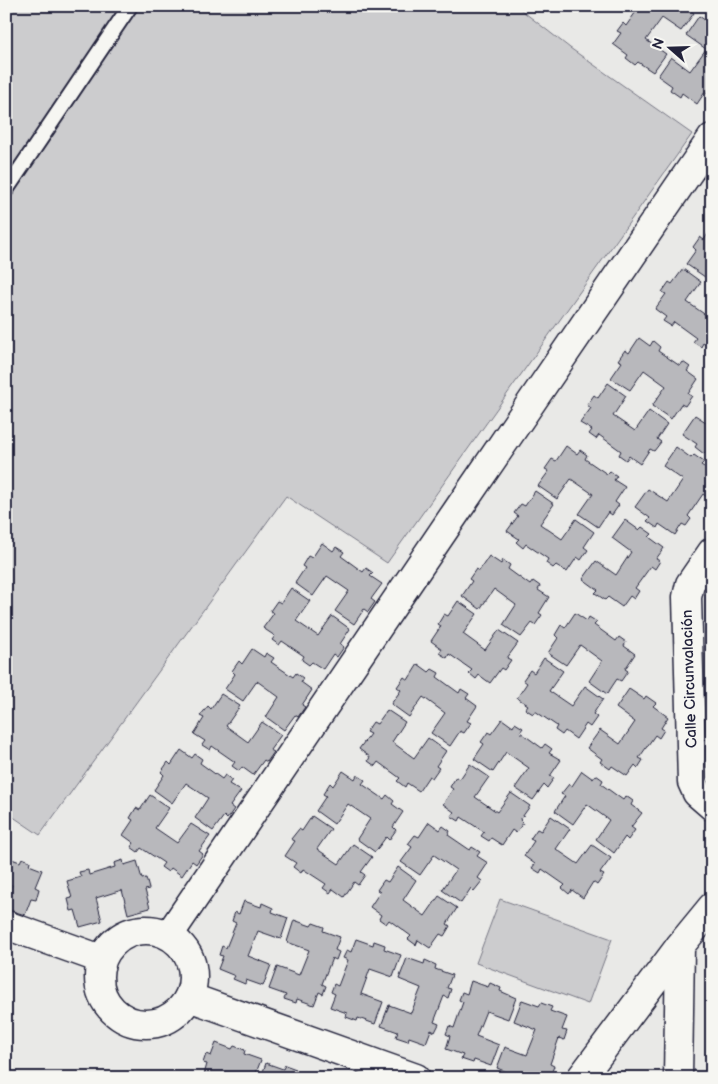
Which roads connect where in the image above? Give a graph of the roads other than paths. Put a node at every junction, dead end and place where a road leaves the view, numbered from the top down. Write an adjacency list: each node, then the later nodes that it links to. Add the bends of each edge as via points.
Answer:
1 (130, 6): 3 (lane)
2 (712, 138): 8 (street)
3 (6, 190)
4 (712, 552): 5 (street, Calle Circunvalación, via 690,584 687,597 692,782 697,793)
5 (712, 806)
6 (712, 907): 9 (street)
7 (6, 924): 10 (street)
8 (170, 935): 10 (street, via 154,930 130,932 110,946); 11 (street, via 189,955 193,983)
9 (680, 946): 13 (street); 14 (street)
10 (101, 959): 11 (street, via 100,992 120,1017 143,1024 167,1020)
11 (189, 997): 12 (street)
12 (416, 1078)
13 (581, 1078)
14 (678, 1078)

